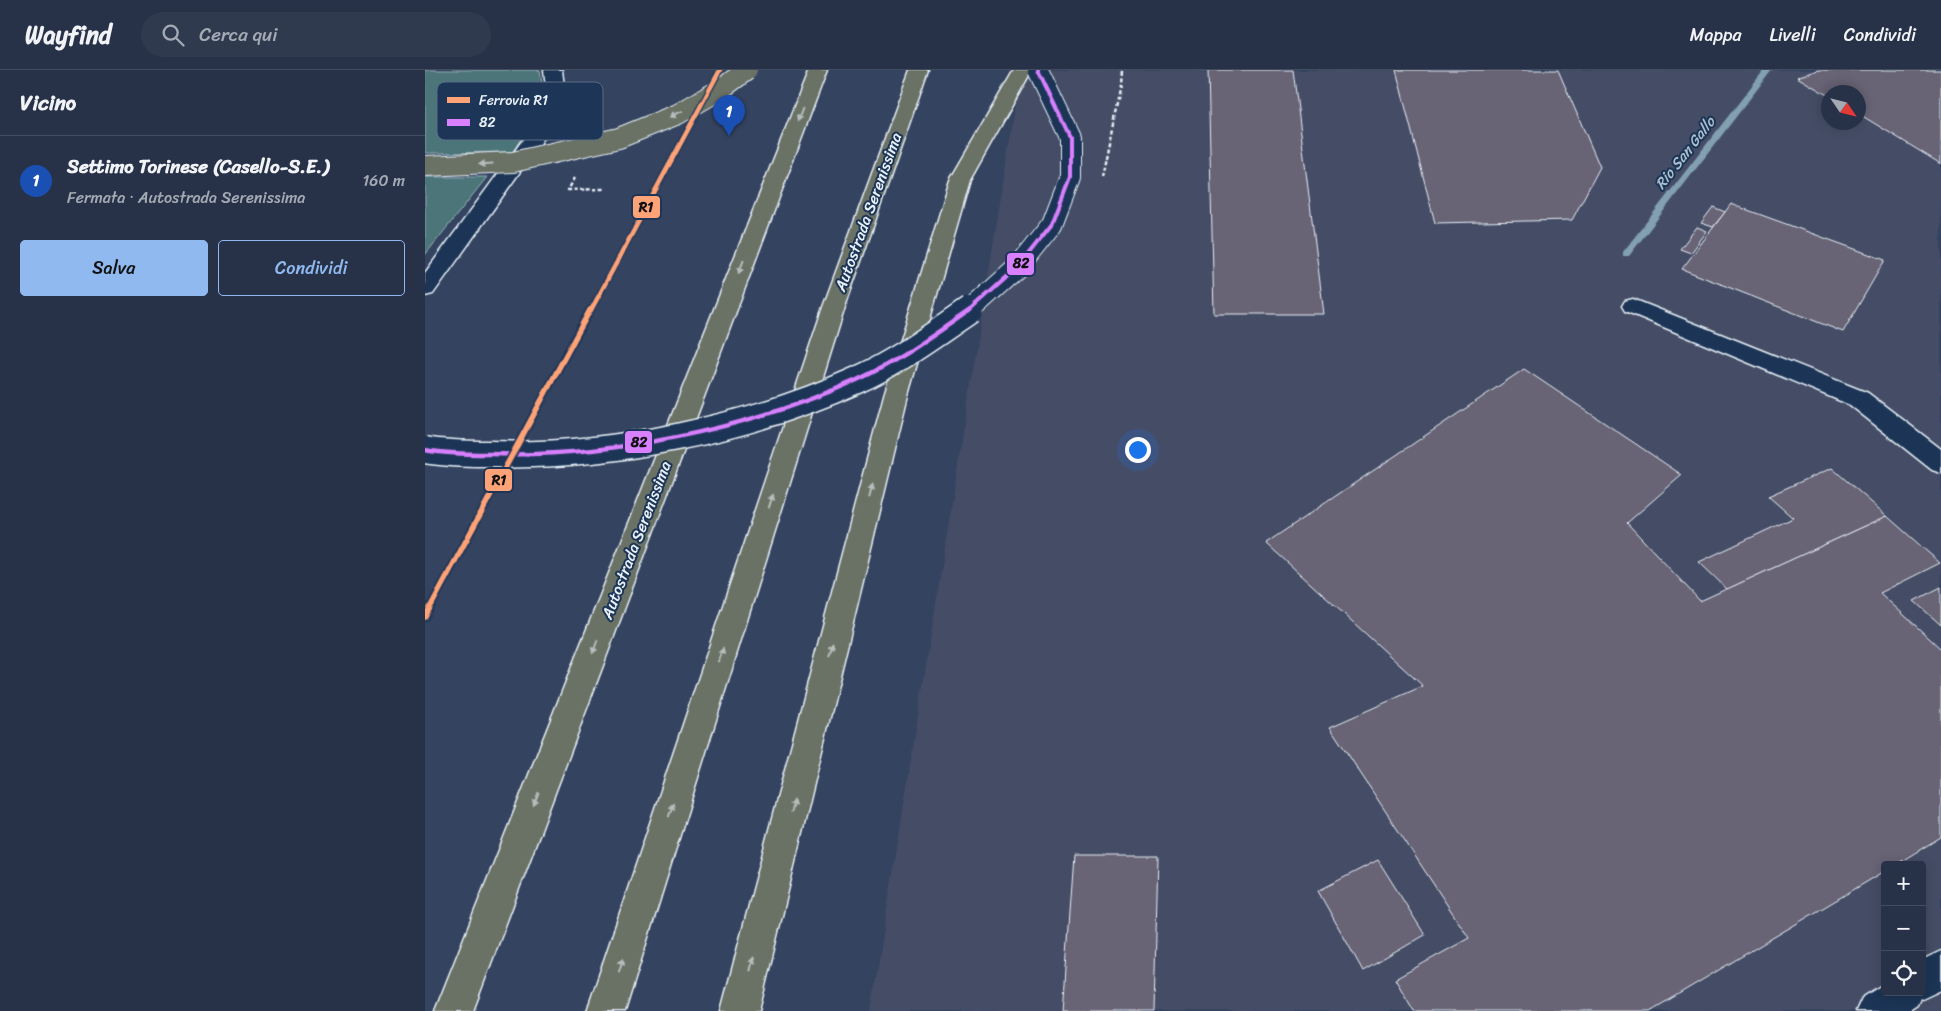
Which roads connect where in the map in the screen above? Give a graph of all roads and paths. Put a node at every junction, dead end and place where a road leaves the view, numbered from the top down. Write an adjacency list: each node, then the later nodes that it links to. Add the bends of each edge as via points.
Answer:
1 (747, 70): 8 (highway, one-way to 8, bridge, via 678,114 619,138 513,162)
2 (817, 70): 17 (highway, Autostrada Serenissima, one-way to 17)
3 (919, 70): 18 (highway, Autostrada Serenissima, one-way to 3, via 831,316)
4 (1023, 70): 19 (highway, one-way to 4, via 893,405 960,180)
5 (1038, 70): 12 (main road, bridge, via 1070,137 1070,177 1052,224 1018,267 975,307 903,355 858,380 757,418 688,434 582,452 512,455)
6 (1122, 70): 9 (path)
7 (533, 140): 10 (main road)
8 (425, 166)
9 (1102, 176)
10 (425, 289)
11 (1633, 306): 13 (main road, via 1859,398)
12 (425, 450)
13 (1941, 463)
14 (1941, 969): 15 (main road)
15 (1926, 978)
16 (1898, 996): 20 (main road)
17 (454, 1011)
18 (606, 1011)
19 (740, 1011)
20 (1875, 1011)

